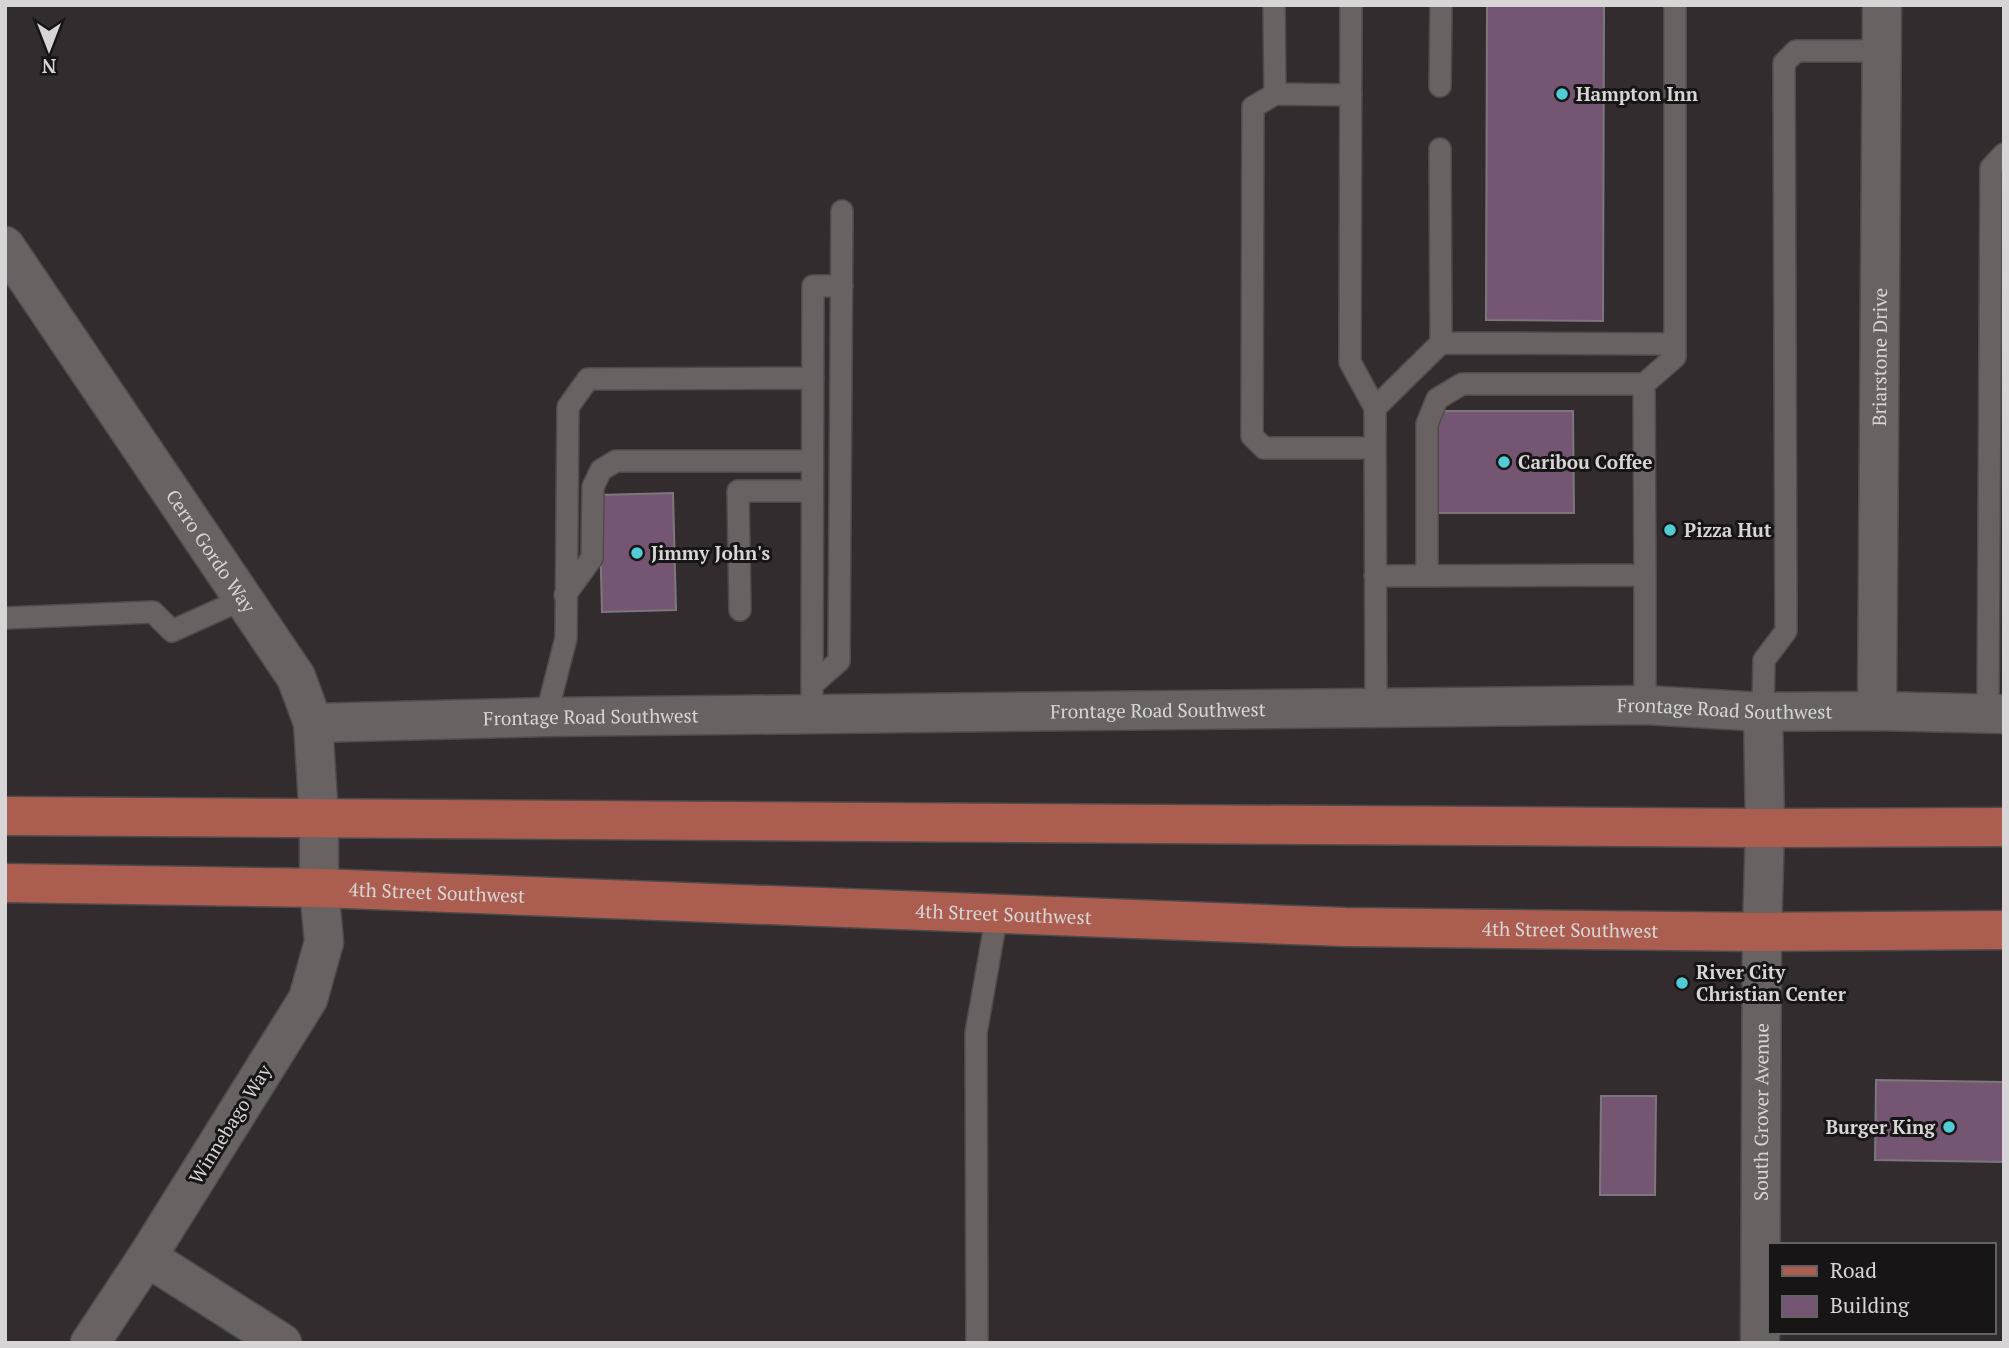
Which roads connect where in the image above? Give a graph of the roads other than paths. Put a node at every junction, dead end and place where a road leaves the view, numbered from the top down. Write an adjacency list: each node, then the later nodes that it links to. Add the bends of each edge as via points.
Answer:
1 (1274, 5): 8 (lane)
2 (1351, 5): 9 (lane)
3 (1441, 5): 7 (lane)
4 (1675, 5): 16 (lane)
5 (1882, 5): 6 (street, Briarstone Drive)
6 (1882, 51): 34 (street, Briarstone Drive); 35 (lane, via 1796,51 1784,63 1786,631 1764,660)
7 (1440, 86)
8 (1275, 94): 9 (lane); 21 (lane, via 1253,107 1252,436 1264,448)
9 (1351, 95): 20 (lane, via 1350,362)
10 (1440, 149): 15 (lane)
11 (2004, 154): 19 (lane, via 1991,168)
12 (842, 211): 14 (lane)
13 (5, 246): 28 (street, Cerro Gordo Way)
14 (842, 286): 17 (lane, via 813,286); 31 (lane, via 839,661)
15 (1441, 343): 16 (lane); 20 (lane)
16 (1675, 344): 18 (lane, via 1675,357)
17 (813, 378): 22 (lane); 27 (lane, via 588,379 568,407)
18 (1644, 384): 24 (lane); 26 (lane, via 1462,384 1437,399 1427,424)
19 (1997, 392): 36 (lane)
20 (1375, 408): 21 (lane)
21 (1375, 448): 25 (lane)
22 (812, 461): 23 (lane); 27 (lane, via 616,461 601,470 593,486 592,558)
23 (812, 491): 29 (lane, via 738,491); 31 (lane)
24 (1644, 575): 26 (lane); 32 (lane)
25 (1375, 576): 26 (lane); 33 (lane)
26 (1427, 576)
27 (565, 594): 37 (lane, via 566,638)
28 (243, 599): 30 (lane, via 172,631 153,612); 38 (street, Cerro Gordo Way, via 296,677)
29 (740, 610)
30 (5, 618)
31 (811, 700): 33 (street, Frontage Road Southwest); 37 (street, Frontage Road Southwest)
32 (1645, 705): 33 (street, Frontage Road Southwest); 35 (street, Frontage Road Southwest)
33 (1376, 707)
34 (1877, 710): 35 (street, Frontage Road Southwest); 36 (street, Frontage Road Southwest)
35 (1763, 712): 42 (street, South Grover Avenue)
36 (1996, 714)
37 (546, 717): 38 (street, Frontage Road Southwest)
38 (313, 723): 40 (street, Cerro Gordo Way)
39 (5, 816): 40 (main road)
40 (319, 819): 42 (main road); 44 (street, Cerro Gordo Way)
41 (2004, 827): 42 (main road)
42 (1765, 828): 47 (street, South Grover Avenue)
43 (5, 883): 44 (main road, 4th Street Southwest)
44 (319, 888): 45 (main road, 4th Street Southwest); 48 (street, Winnebago Way, via 324,942 308,999)
45 (997, 914): 47 (main road, 4th Street Southwest, via 1345,927); 51 (lane, via 976,1033)
46 (2004, 930): 47 (main road, 4th Street Southwest)
47 (1762, 932): 52 (street, South Grover Avenue)
48 (147, 1257): 49 (street, Winnebago Way); 50 (street)
49 (90, 1343)
50 (282, 1343)
51 (977, 1343)
52 (1760, 1343)

